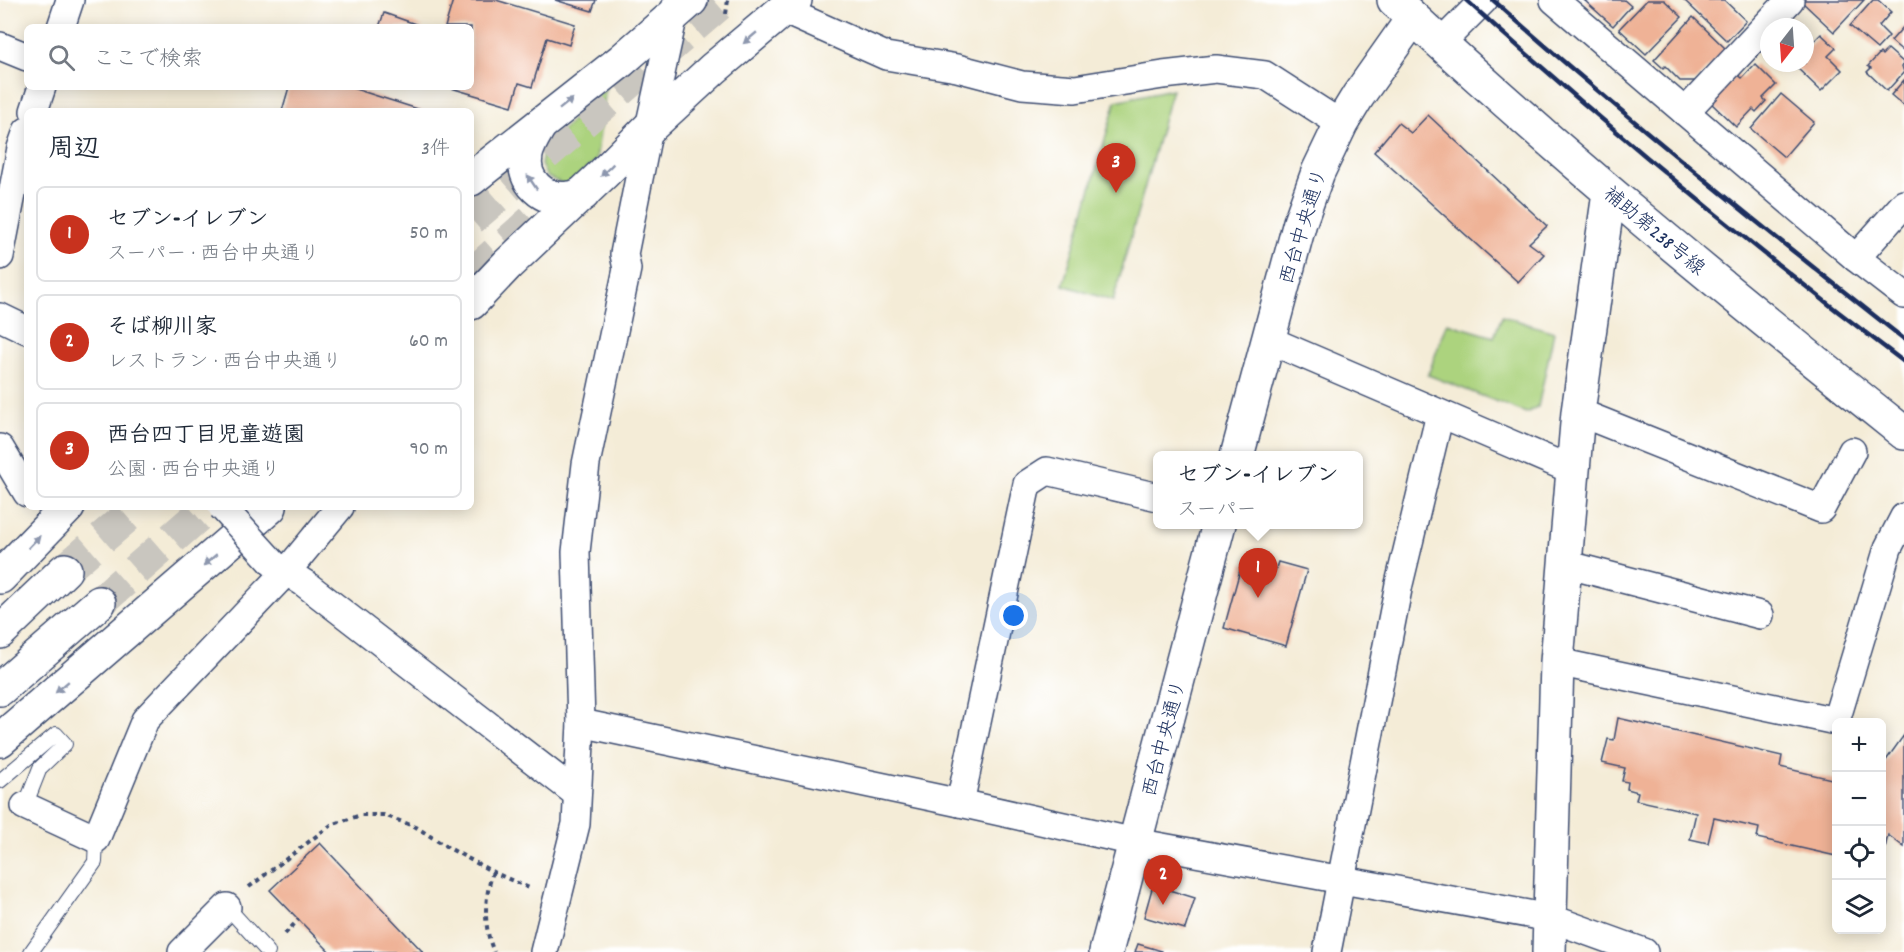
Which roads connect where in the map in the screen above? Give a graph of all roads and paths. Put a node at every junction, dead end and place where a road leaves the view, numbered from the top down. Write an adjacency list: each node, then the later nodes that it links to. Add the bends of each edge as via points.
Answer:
1 (70, 0): 8 (street)
2 (1484, 0): 9 (street)
3 (1554, 0): 14 (street)
4 (1790, 0): 14 (street)
5 (681, 5): 16 (street, one-way to 5); 17 (street)
6 (789, 5): 15 (street, via 886,56 957,68 1022,85 1075,89 1216,69 1265,75); 17 (street, one-way to 17)
7 (1404, 9): 9 (street, 補助第238号線); 15 (street, 西台中央通り)
8 (62, 24)
9 (1441, 43): 20 (street, 補助第238号線)
10 (0, 46): 11 (street)
11 (24, 56)
12 (41, 90): 13 (street)
13 (35, 108)
14 (1685, 112): 24 (street)
15 (1341, 124): 29 (street, 西台中央通り, via 1306,205)
16 (540, 125): 19 (street); 21 (street, one-way to 16, via 569,199 540,193 527,175 526,154)
17 (649, 128): 21 (street, one-way to 21); 54 (street, via 624,254 627,269 586,464 576,552)
18 (24, 140): 23 (street)
19 (474, 177)
20 (1609, 193): 30 (street); 32 (street, 補助第238号線)
21 (583, 194): 26 (street)
22 (1904, 204): 24 (street)
23 (0, 256)
24 (1856, 258): 25 (street)
25 (1904, 295)
26 (474, 300)
27 (0, 317): 28 (street)
28 (24, 329)
29 (1269, 340): 31 (street); 34 (street, 西台中央通り)
30 (1578, 412): 35 (street, via 1821,509); 36 (street)
31 (1440, 414): 36 (street); 63 (street, via 1399,584)
32 (1904, 433)
33 (0, 448): 37 (street)
34 (1239, 451)
35 (1852, 452)
36 (1572, 470): 45 (street)
37 (24, 488)
38 (1153, 496): 58 (street, via 1047,471 1027,484)
39 (65, 510): 48 (street, one-way to 39)
40 (225, 510): 46 (street, bridge)
41 (267, 510): 55 (street, one-way to 55)
42 (337, 510): 46 (street)
43 (1904, 518): 52 (street, via 1888,548 1836,721)
44 (1218, 529): 61 (street, 西台中央通り)
45 (1565, 564): 50 (street); 52 (street)
46 (280, 567): 57 (street); 60 (street, via 145,720)
47 (65, 570): 51 (street)
48 (0, 578)
49 (99, 603): 53 (street)
50 (1760, 615)
51 (0, 632)
52 (1557, 662): 66 (street)
53 (0, 689)
54 (580, 723): 57 (street); 58 (street)
55 (0, 740)
56 (0, 781): 59 (lane, via 56,734 65,744 40,768)
57 (577, 794): 71 (street, via 576,824)
58 (960, 803): 61 (street)
59 (25, 806): 60 (street)
60 (96, 839): 67 (lane, via 94,862)
61 (1135, 842): 63 (street); 72 (street, 西台中央通り)
62 (493, 872): 64 (path); 65 (path, via 416,827 384,815 360,815 331,825); 70 (path, via 486,921)
63 (1341, 878): 66 (street); 73 (street)
64 (536, 891)
65 (226, 907): 68 (street); 69 (lane)
66 (1550, 918): 74 (street); 75 (street)
67 (31, 952)
68 (182, 952)
69 (268, 952)
70 (494, 952)
71 (544, 952)
72 (1106, 952)
73 (1327, 952)
74 (1549, 952)
75 (1644, 952)

